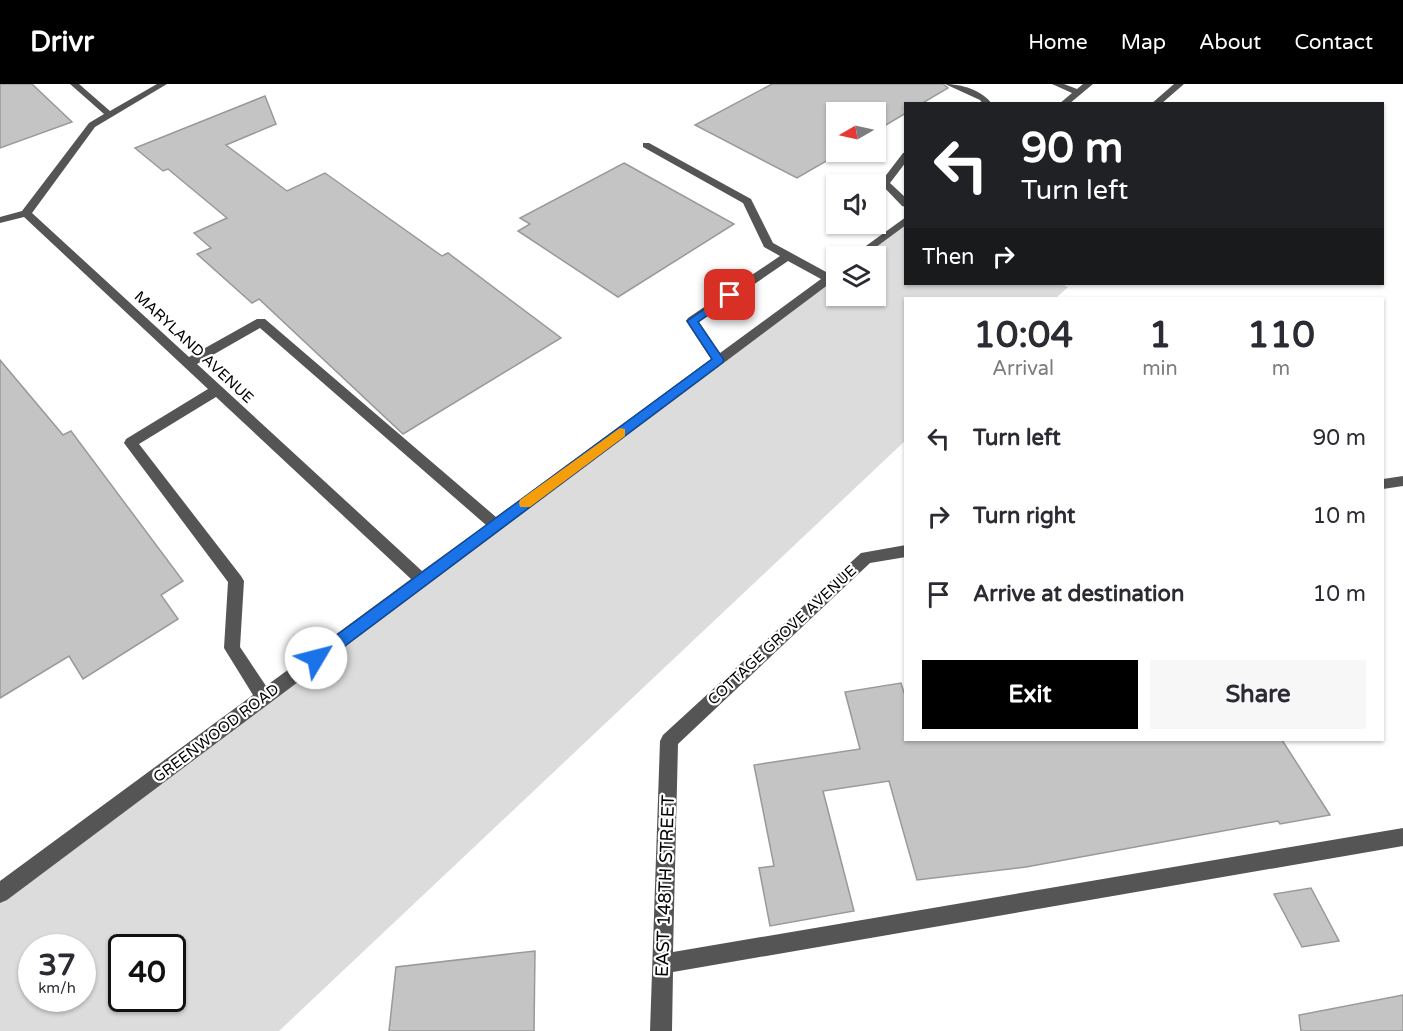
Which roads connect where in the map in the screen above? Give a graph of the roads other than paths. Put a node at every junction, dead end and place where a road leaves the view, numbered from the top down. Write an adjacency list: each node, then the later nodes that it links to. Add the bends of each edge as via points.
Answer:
1 (74, 84): 11 (street)
2 (163, 84): 11 (street)
3 (949, 84): 8 (street)
4 (1056, 84): 7 (street)
5 (1089, 84): 7 (street)
6 (1180, 84): 10 (street)
7 (1078, 92): 9 (street)
8 (987, 102)
9 (1066, 102)
10 (1158, 102)
11 (110, 115): 15 (street, via 92,125)
12 (646, 145): 19 (street, via 747,201 768,245)
13 (904, 158): 14 (street, via 885,183)
14 (904, 202)
15 (26, 213): 16 (street); 23 (street, MARYLAND AVENUE)
16 (0, 220)
17 (904, 221): 18 (street)
18 (871, 246)
19 (788, 256): 20 (street); 22 (street, via 692,321)
20 (826, 272)
21 (826, 280): 22 (street, GREENWOOD ROAD)
22 (718, 360): 27 (street, GREENWOOD ROAD)
23 (188, 363): 24 (street, MARYLAND AVENUE); 27 (street, via 261,322)
24 (217, 390): 29 (street, MARYLAND AVENUE); 30 (street, via 132,443 236,581 232,648)
25 (1403, 481): 26 (street)
26 (1384, 484)
27 (496, 525): 29 (street, GREENWOOD ROAD)
28 (904, 551): 31 (street, COTTAGE GROVE AVENUE, via 866,557)
29 (422, 580): 30 (street, GREENWOOD ROAD)
30 (264, 697): 33 (street, GREENWOOD ROAD)
31 (669, 741): 34 (street, EAST 148TH STREET)
32 (1403, 837): 34 (street)
33 (0, 893)
34 (663, 964): 35 (street, EAST 148TH STREET)
35 (661, 1031)

